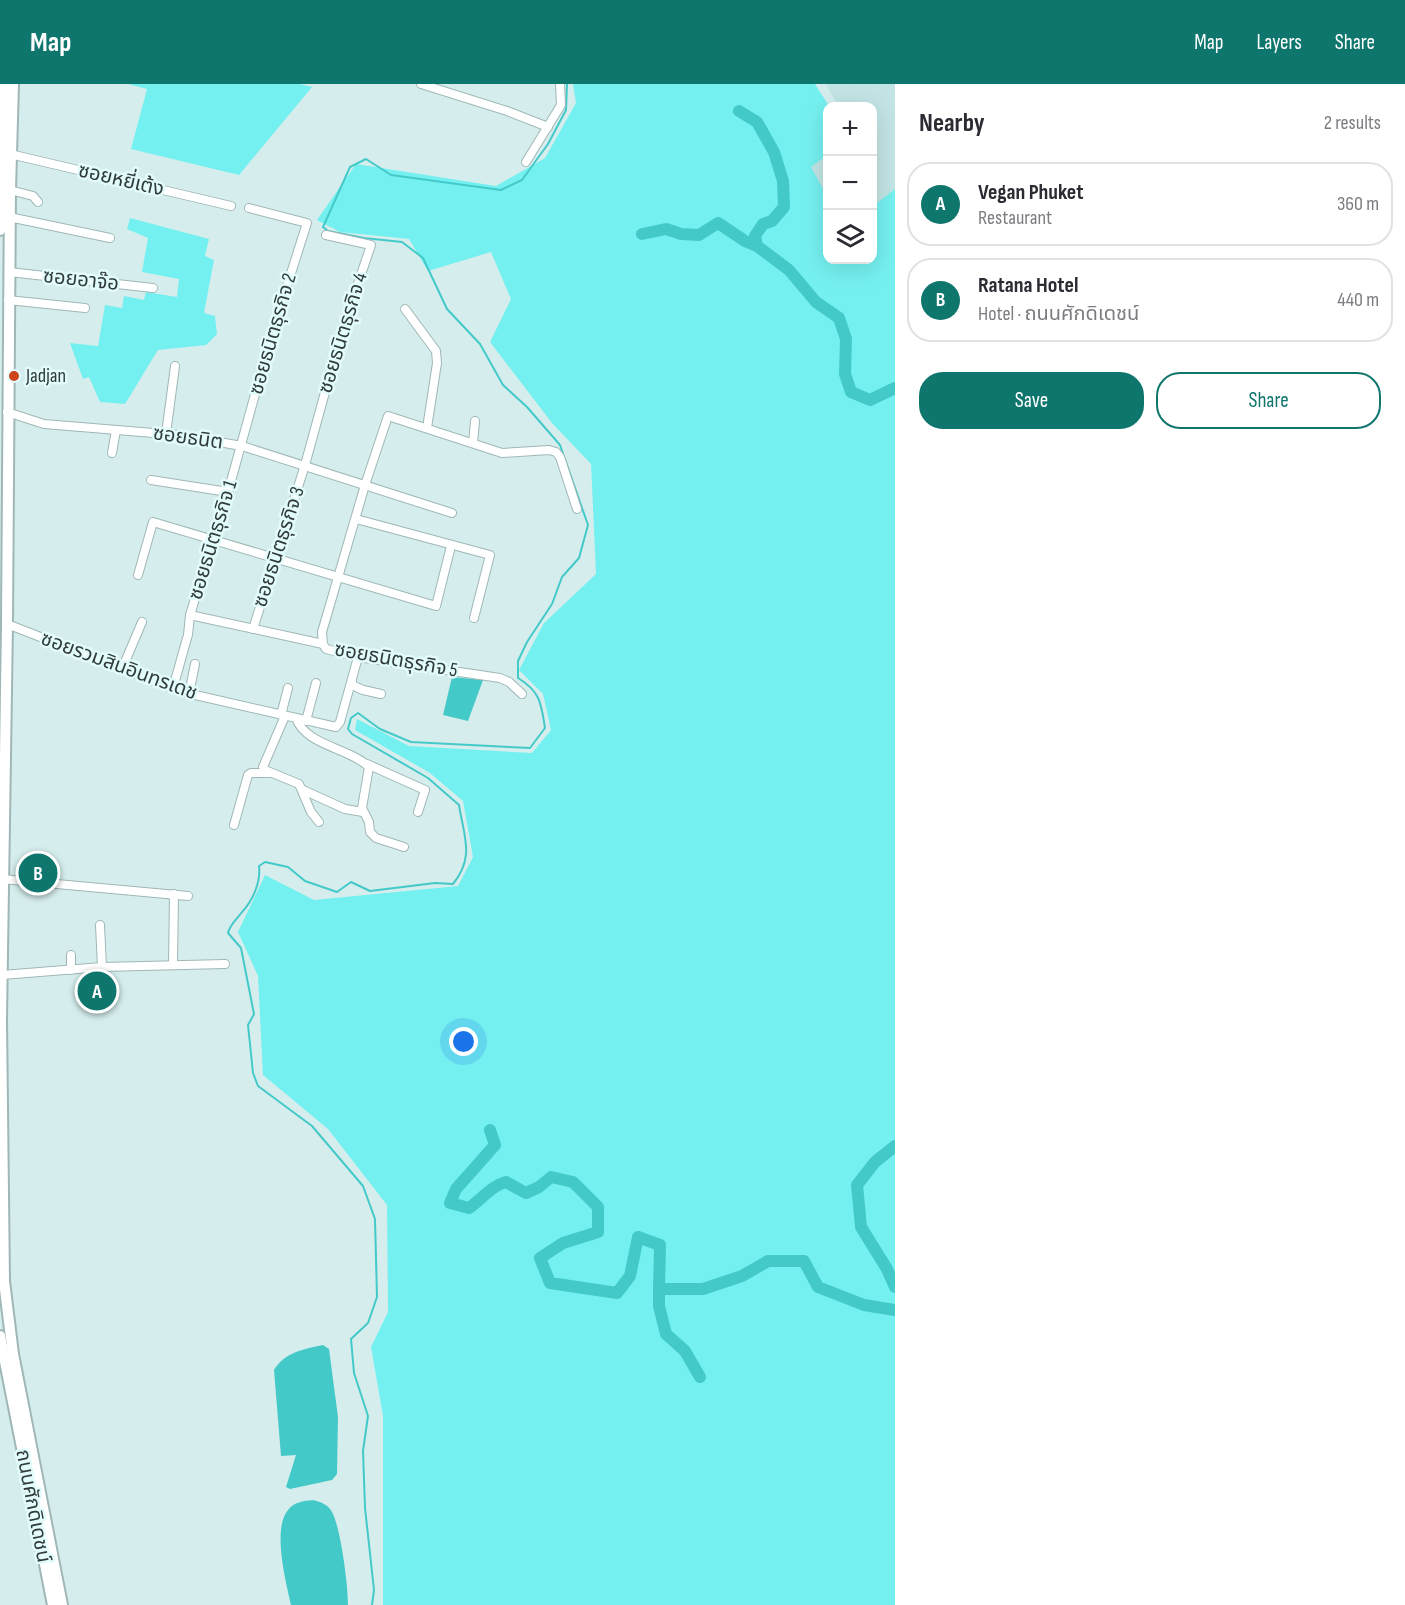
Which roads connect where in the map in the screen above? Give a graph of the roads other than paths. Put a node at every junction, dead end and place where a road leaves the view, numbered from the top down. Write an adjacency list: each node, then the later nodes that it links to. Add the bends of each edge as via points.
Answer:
1 (5, 84): 5 (main road)
2 (13, 84): 5 (main road)
3 (421, 84): 6 (street)
4 (560, 84): 6 (street, via 561,105)
5 (8, 118): 7 (main road); 9 (main road)
6 (548, 127): 8 (street)
7 (10, 154): 10 (main road); 12 (street, ซอยหยี่เต้ง)
8 (526, 162)
9 (1, 165): 15 (main road)
10 (10, 190): 11 (street, via 33,196); 14 (main road)
11 (38, 202)
12 (231, 206)
13 (249, 208): 30 (street, ซอยธนิตธุรกิจ 2, via 307,223)
14 (9, 217): 17 (street); 18 (main road)
15 (0, 230)
16 (326, 235): 32 (street, ซอยธนิตธุรกิจ 4, via 371,245 341,334)
17 (110, 238)
18 (9, 272): 19 (street, ซอยอาจ๊อ); 20 (main road)
19 (153, 288)
20 (8, 300): 21 (street); 24 (main road)
21 (85, 309)
22 (405, 309): 26 (street, via 436,351)
23 (175, 366): 28 (street)
24 (7, 412): 27 (street, ซอยธนิต, via 44,424); 47 (main road)
25 (476, 421): 29 (street)
26 (427, 429): 29 (street); 34 (street, ซอยธนิตธุรกิจ 5, via 388,416)
27 (116, 430): 28 (street, ซอยธนิต); 31 (street)
28 (166, 434): 30 (street, ซอยธนิต)
29 (473, 443): 36 (street, via 502,453 556,452)
30 (242, 446): 32 (street, ซอยธนิต); 35 (street, ซอยธนิตธุรกิจ 1)
31 (112, 453)
32 (305, 465): 34 (street, ซอยธนิต); 41 (street, ซอยธนิตธุรกิจ 3)
33 (151, 480): 35 (street)
34 (364, 485): 37 (street, ซอยธนิต); 38 (street, ซอยธนิตธุรกิจ 5)
35 (228, 492): 39 (street, ซอยธนิตธุรกิจ 1)
36 (577, 509)
37 (452, 513)
38 (356, 519): 40 (street); 43 (street, ซอยธนิตธุรกิจ 5)
39 (213, 539): 41 (street); 42 (street, via 153,522); 44 (street, ซอยธนิตธุรกิจ 1)
40 (451, 546): 43 (street, via 436,606); 45 (street, via 490,555)
41 (276, 558): 43 (street); 48 (street, ซอยธนิตธุรกิจ 3)
42 (138, 575)
43 (339, 577): 49 (street, ซอยธนิตธุรกิจ 5, via 322,632)
44 (190, 615): 48 (street); 55 (street, ซอยธนิตธุรกิจ 1, via 188,637)
45 (474, 618)
46 (142, 622): 52 (street)
47 (7, 624): 52 (street, ซอยรวมสินอินทรเดช); 71 (main road)
48 (254, 629): 49 (street)
49 (323, 644): 50 (street, ซอยธนิตธุรกิจ 5, via 326,649)
50 (358, 657): 53 (street); 59 (street, ซอยธนิตธุรกิจ 5, via 500,678)
51 (195, 664): 57 (street)
52 (122, 669): 55 (street, ซอยรวมสินอินทรเดช)
53 (352, 681): 58 (street, via 360,689); 62 (street, ซอยรวมสินอินทรเดช, via 336,727)
54 (316, 683): 62 (street)
55 (172, 688): 57 (street, ซอยรวมสินอินทรเดช)
56 (288, 688): 60 (street)
57 (189, 694): 60 (street, ซอยรวมสินอินทรเดช)
58 (381, 694)
59 (522, 694)
60 (283, 715): 61 (street, ซอยรวมสินอินทรเดช); 64 (street, via 263,765)
61 (296, 718): 62 (street, ซอยรวมสินอินทรเดช); 63 (street, via 298,724 324,744 355,755)
62 (306, 721)
63 (367, 764): 66 (street); 67 (street, via 425,790)
64 (272, 773): 65 (street, via 299,783); 69 (street, via 249,774)
65 (303, 790): 66 (street, via 345,809); 68 (street)
66 (363, 812): 70 (street, via 376,838)
67 (418, 812)
68 (319, 822)
69 (234, 825)
70 (404, 847)
71 (3, 879): 72 (street); 74 (main road)
72 (174, 894): 73 (street); 78 (street)
73 (188, 896)
74 (1, 911): 81 (main road)
75 (100, 925): 79 (street)
76 (70, 955): 80 (street)
77 (225, 964): 78 (street)
78 (174, 965): 79 (street)
79 (102, 967): 80 (street)
80 (71, 970): 81 (street)
81 (2, 975): 82 (main road)
82 (1, 1020): 86 (main road, via 4,1281 13,1354)
83 (0, 1336): 84 (main road, ถนนศักดิเดชน์)
84 (5, 1385): 85 (main road, ถนนศักดิเดชน์)
85 (53, 1605)
86 (62, 1605)

